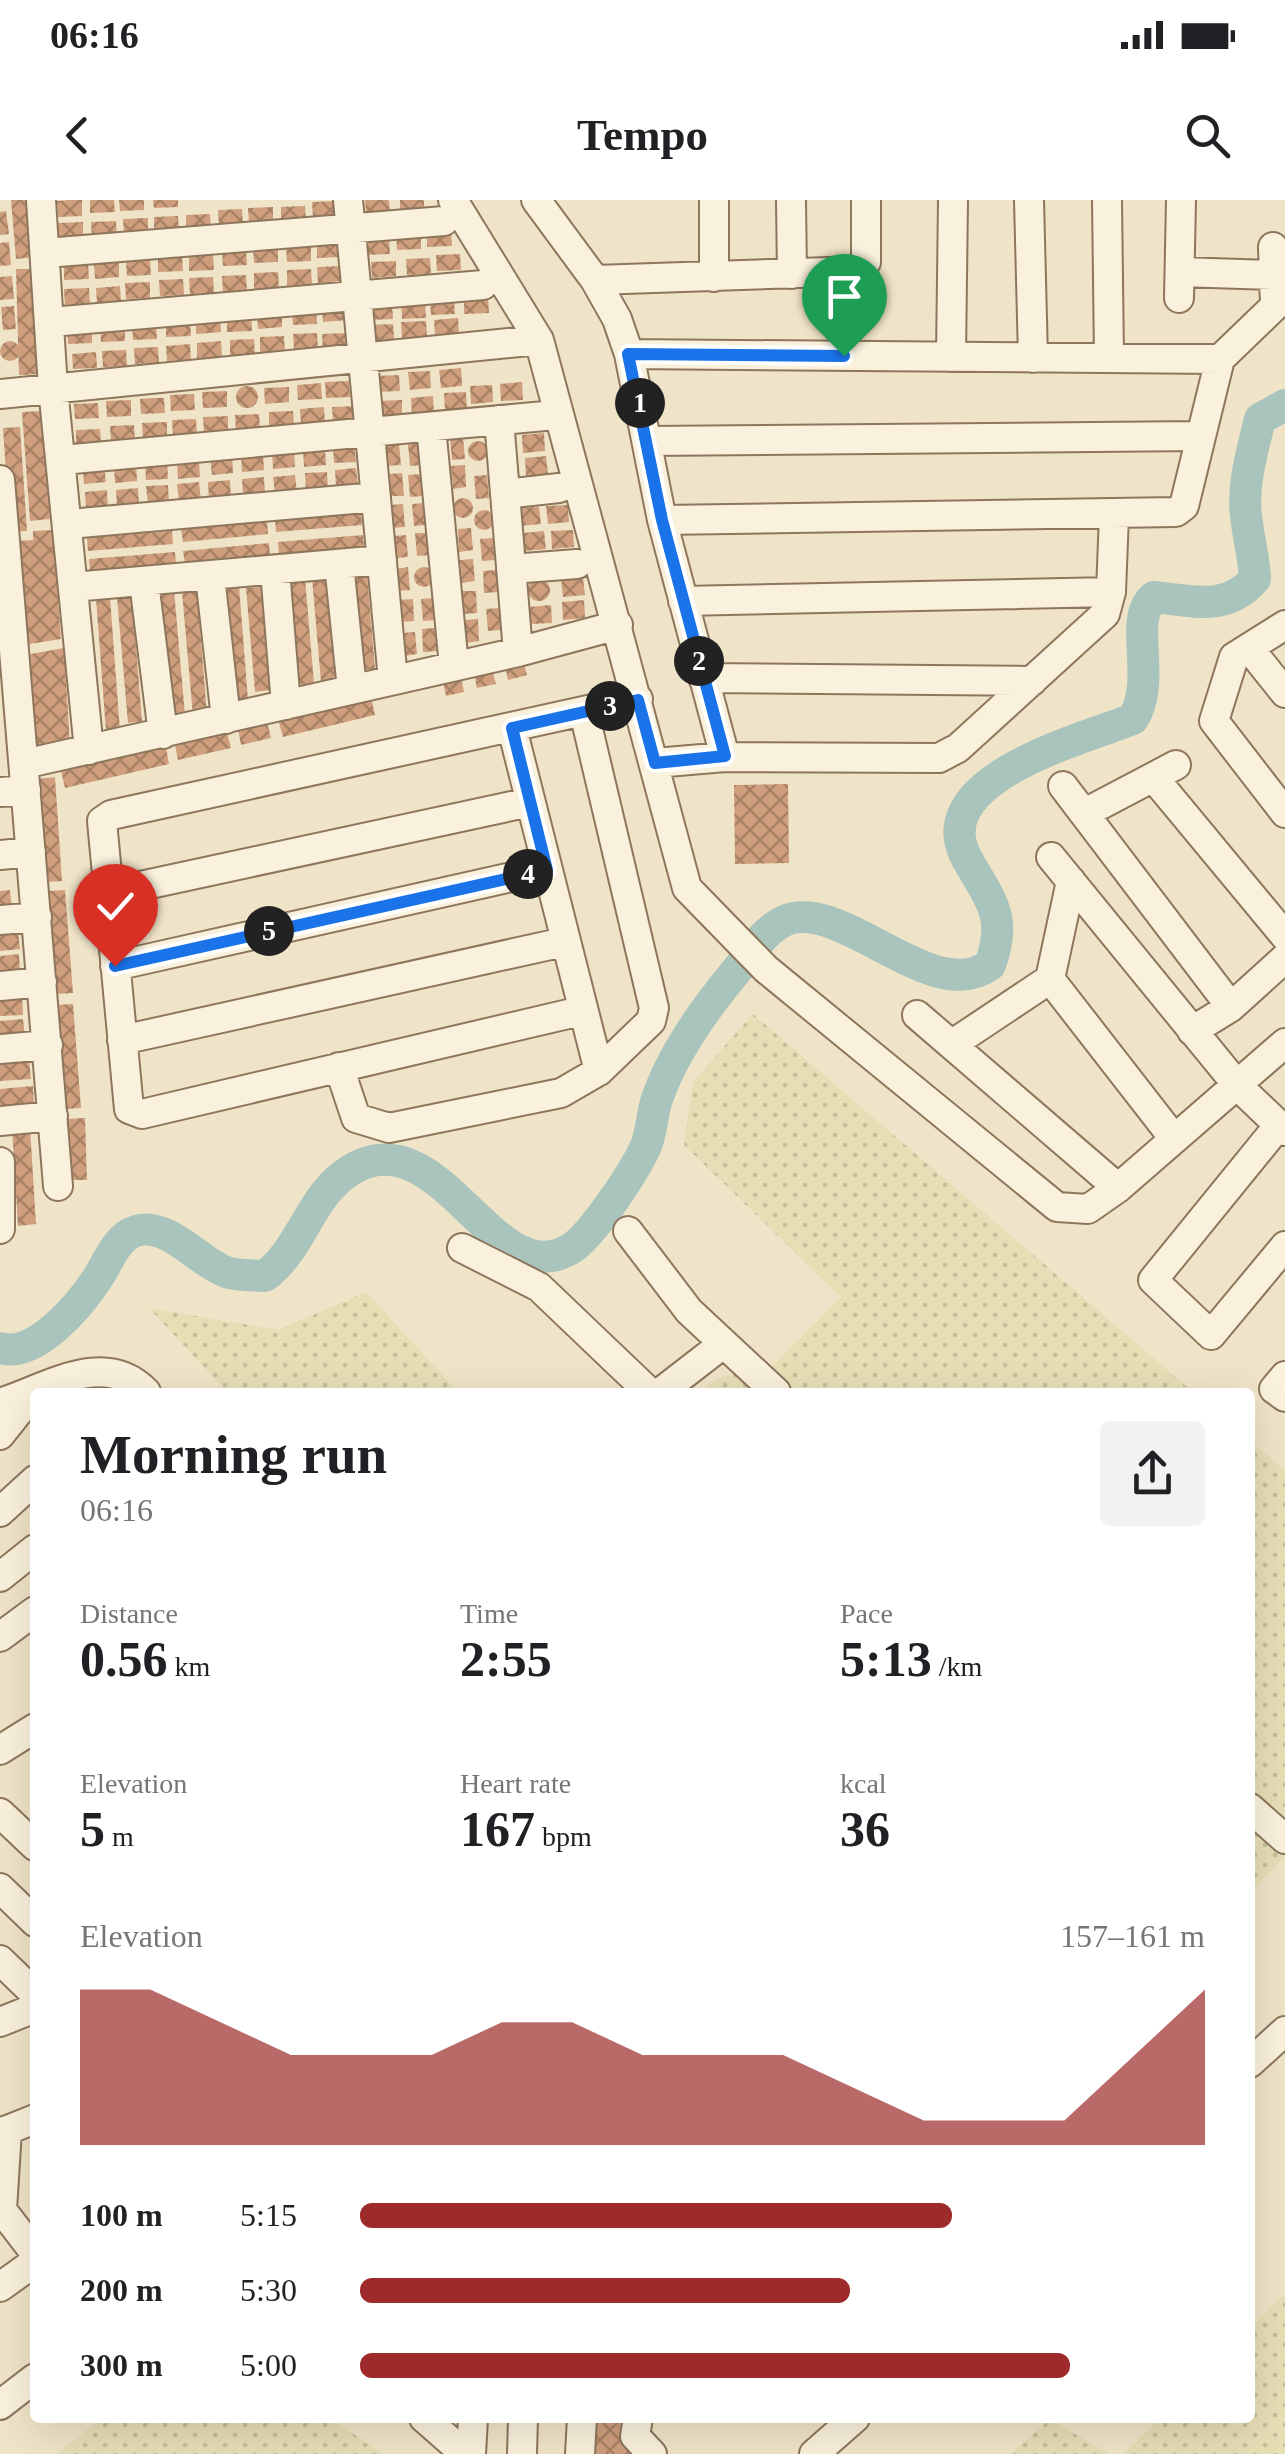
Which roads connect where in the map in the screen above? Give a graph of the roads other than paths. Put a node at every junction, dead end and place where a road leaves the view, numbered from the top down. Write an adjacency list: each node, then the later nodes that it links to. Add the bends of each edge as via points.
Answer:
1 (41, 200): 12 (street)
2 (714, 200): 14 (street)
3 (791, 200): 13 (street)
4 (866, 200): 13 (street, via 866,262 858,271)
5 (953, 200): 21 (street)
6 (1029, 200): 23 (street)
7 (1107, 200): 24 (street)
8 (1181, 200): 25 (street, via 1180,285 1274,261 1275,306)
9 (539, 202): 15 (street)
10 (449, 210): 11 (street); 19 (street)
11 (350, 214): 12 (street); 17 (street)
12 (46, 253): 18 (street)
13 (792, 274): 14 (street)
14 (714, 277): 15 (street)
15 (595, 280): 20 (street)
16 (484, 285): 17 (street)
17 (357, 293): 18 (street); 22 (street)
18 (51, 322): 26 (street)
19 (539, 340): 22 (street); 54 (street)
20 (628, 354): 21 (street); 33 (street)
21 (951, 357): 23 (street)
22 (363, 358): 26 (street); 31 (street)
23 (1033, 358): 24 (street)
24 (1109, 358): 25 (street)
25 (1220, 359): 32 (street)
26 (53, 388): 27 (street); 34 (street)
27 (0, 394)
28 (545, 416): 29 (street)
29 (499, 420): 30 (street); 37 (street)
30 (432, 427): 31 (street); 59 (street)
31 (370, 433): 34 (street); 38 (street)
32 (1198, 436): 33 (street); 39 (street, via 1184,506)
33 (648, 440): 40 (street)
34 (62, 460): 41 (street)
35 (0, 480): 42 (street)
36 (559, 488): 37 (street)
37 (505, 494): 46 (street)
38 (376, 497): 41 (street); 43 (street)
39 (1114, 515): 40 (street); 51 (street)
40 (662, 520): 53 (street)
41 (68, 524): 50 (street)
42 (2, 527): 52 (street)
43 (382, 560): 44 (street); 61 (street)
44 (339, 564): 47 (street); 63 (street)
45 (576, 564): 46 (street)
46 (511, 569): 57 (street)
47 (275, 570): 48 (street); 66 (street)
48 (210, 576): 49 (street); 68 (street)
49 (144, 582): 50 (street); 71 (street)
50 (74, 587): 72 (street)
51 (1111, 592): 53 (street); 62 (street, via 1105,614)
52 (5, 594): 58 (street)
53 (684, 601): 60 (street)
54 (618, 625): 57 (street); 65 (street)
55 (1285, 625): 56 (street)
56 (1248, 648): 64 (street); 79 (street, via 1234,657 1214,721)
57 (518, 652): 59 (street)
58 (8, 659): 69 (street)
59 (454, 666): 61 (street)
60 (703, 678): 62 (street); 73 (street)
61 (392, 680): 63 (street)
62 (1032, 681): 73 (street, via 938,758)
63 (352, 689): 66 (street)
64 (1285, 693)
65 (638, 700): 67 (street); 74 (street)
66 (286, 705): 68 (street)
67 (584, 712): 70 (street); 105 (street, via 654,1008 651,1021)
68 (226, 719): 71 (street)
69 (10, 721): 75 (street)
70 (512, 728): 77 (street); 85 (street, via 111,815 100,834)
71 (163, 734): 72 (street)
72 (89, 750): 75 (street)
73 (725, 756): 74 (street)
74 (655, 763): 113 (street, via 687,888 766,969 1057,1207 1088,1209)
75 (17, 782): 80 (street)
76 (1063, 786): 78 (street)
77 (530, 802): 83 (street); 85 (street)
78 (1084, 813): 88 (street, via 1165,772); 95 (street)
79 (1285, 813)
80 (32, 852): 81 (street); 86 (street)
81 (0, 855)
82 (1051, 856): 84 (street)
83 (547, 870): 89 (street); 91 (street)
84 (1071, 880): 92 (street); 98 (street)
85 (108, 893): 91 (street)
86 (37, 916): 87 (street); 93 (street)
87 (0, 920)
88 (1285, 936)
89 (564, 942): 96 (street); 99 (street)
90 (1285, 958): 95 (street)
91 (115, 966): 99 (street)
92 (1050, 979): 102 (street); 110 (street)
93 (42, 982): 94 (street); 101 (street)
94 (0, 986)
95 (1231, 1007): 98 (street)
96 (581, 1011): 104 (street); 105 (street)
97 (917, 1015): 102 (street)
98 (1192, 1030): 106 (street)
99 (122, 1040): 104 (street, via 128,1109 142,1114)
100 (1285, 1043): 106 (street)
101 (48, 1044): 103 (street); 107 (street)
102 (954, 1044): 113 (street)
103 (0, 1049)
104 (339, 1068): 105 (street, via 356,1118 388,1128 561,1093)
105 (599, 1071)
106 (1236, 1082): 109 (street); 110 (street)
107 (53, 1116): 108 (street); 112 (street)
108 (0, 1122)
109 (1282, 1128): 116 (street, via 1153,1280 1211,1336)
110 (1172, 1136): 113 (street)
111 (0, 1162): 114 (street)
112 (58, 1186)
113 (1118, 1188)
114 (0, 1229)
115 (628, 1230): 118 (street, via 688,1311)
116 (1285, 1246)
117 (462, 1248): 122 (street, via 540,1287)
118 (723, 1344): 123 (street); 124 (street)
119 (1285, 1376): 127 (street, via 1274,1388)
120 (125, 1383): 121 (street)
121 (75, 1388)
122 (645, 1388)
123 (666, 1388)
124 (772, 1388)
125 (30, 1394): 128 (street)
126 (30, 1398): 129 (street)
127 (1285, 1398)
128 (0, 1403)
129 (0, 1435)
130 (30, 1485): 131 (street)
131 (0, 1512)
132 (30, 1554): 133 (street)
133 (0, 1578)
134 (30, 1616): 135 (street)
135 (0, 1637)
136 (30, 1731): 137 (street)
137 (0, 1750)
138 (1255, 1812): 141 (street)
139 (0, 1813): 140 (street)
140 (30, 1834)
141 (1285, 1839)
142 (0, 1888): 143 (street)
143 (30, 1917)
144 (0, 1960): 145 (street)
145 (30, 1989)
146 (30, 2010): 147 (street)
147 (0, 2022)
148 (1285, 2031): 149 (street)
149 (1255, 2058)
150 (20, 2127): 151 (street)
151 (1, 2210): 152 (street); 153 (street)
152 (30, 2213)
153 (30, 2247)
154 (30, 2266): 155 (street)
155 (0, 2287)
156 (30, 2382): 157 (street)
157 (0, 2405)
158 (430, 2423): 164 (street)
159 (472, 2423): 164 (street)
160 (524, 2423): 165 (street)
161 (582, 2423): 166 (street)
162 (637, 2423): 167 (street, via 635,2436)
163 (841, 2423): 168 (street)
164 (468, 2454)
165 (522, 2454)
166 (580, 2454)
167 (652, 2454)
168 (814, 2454)

